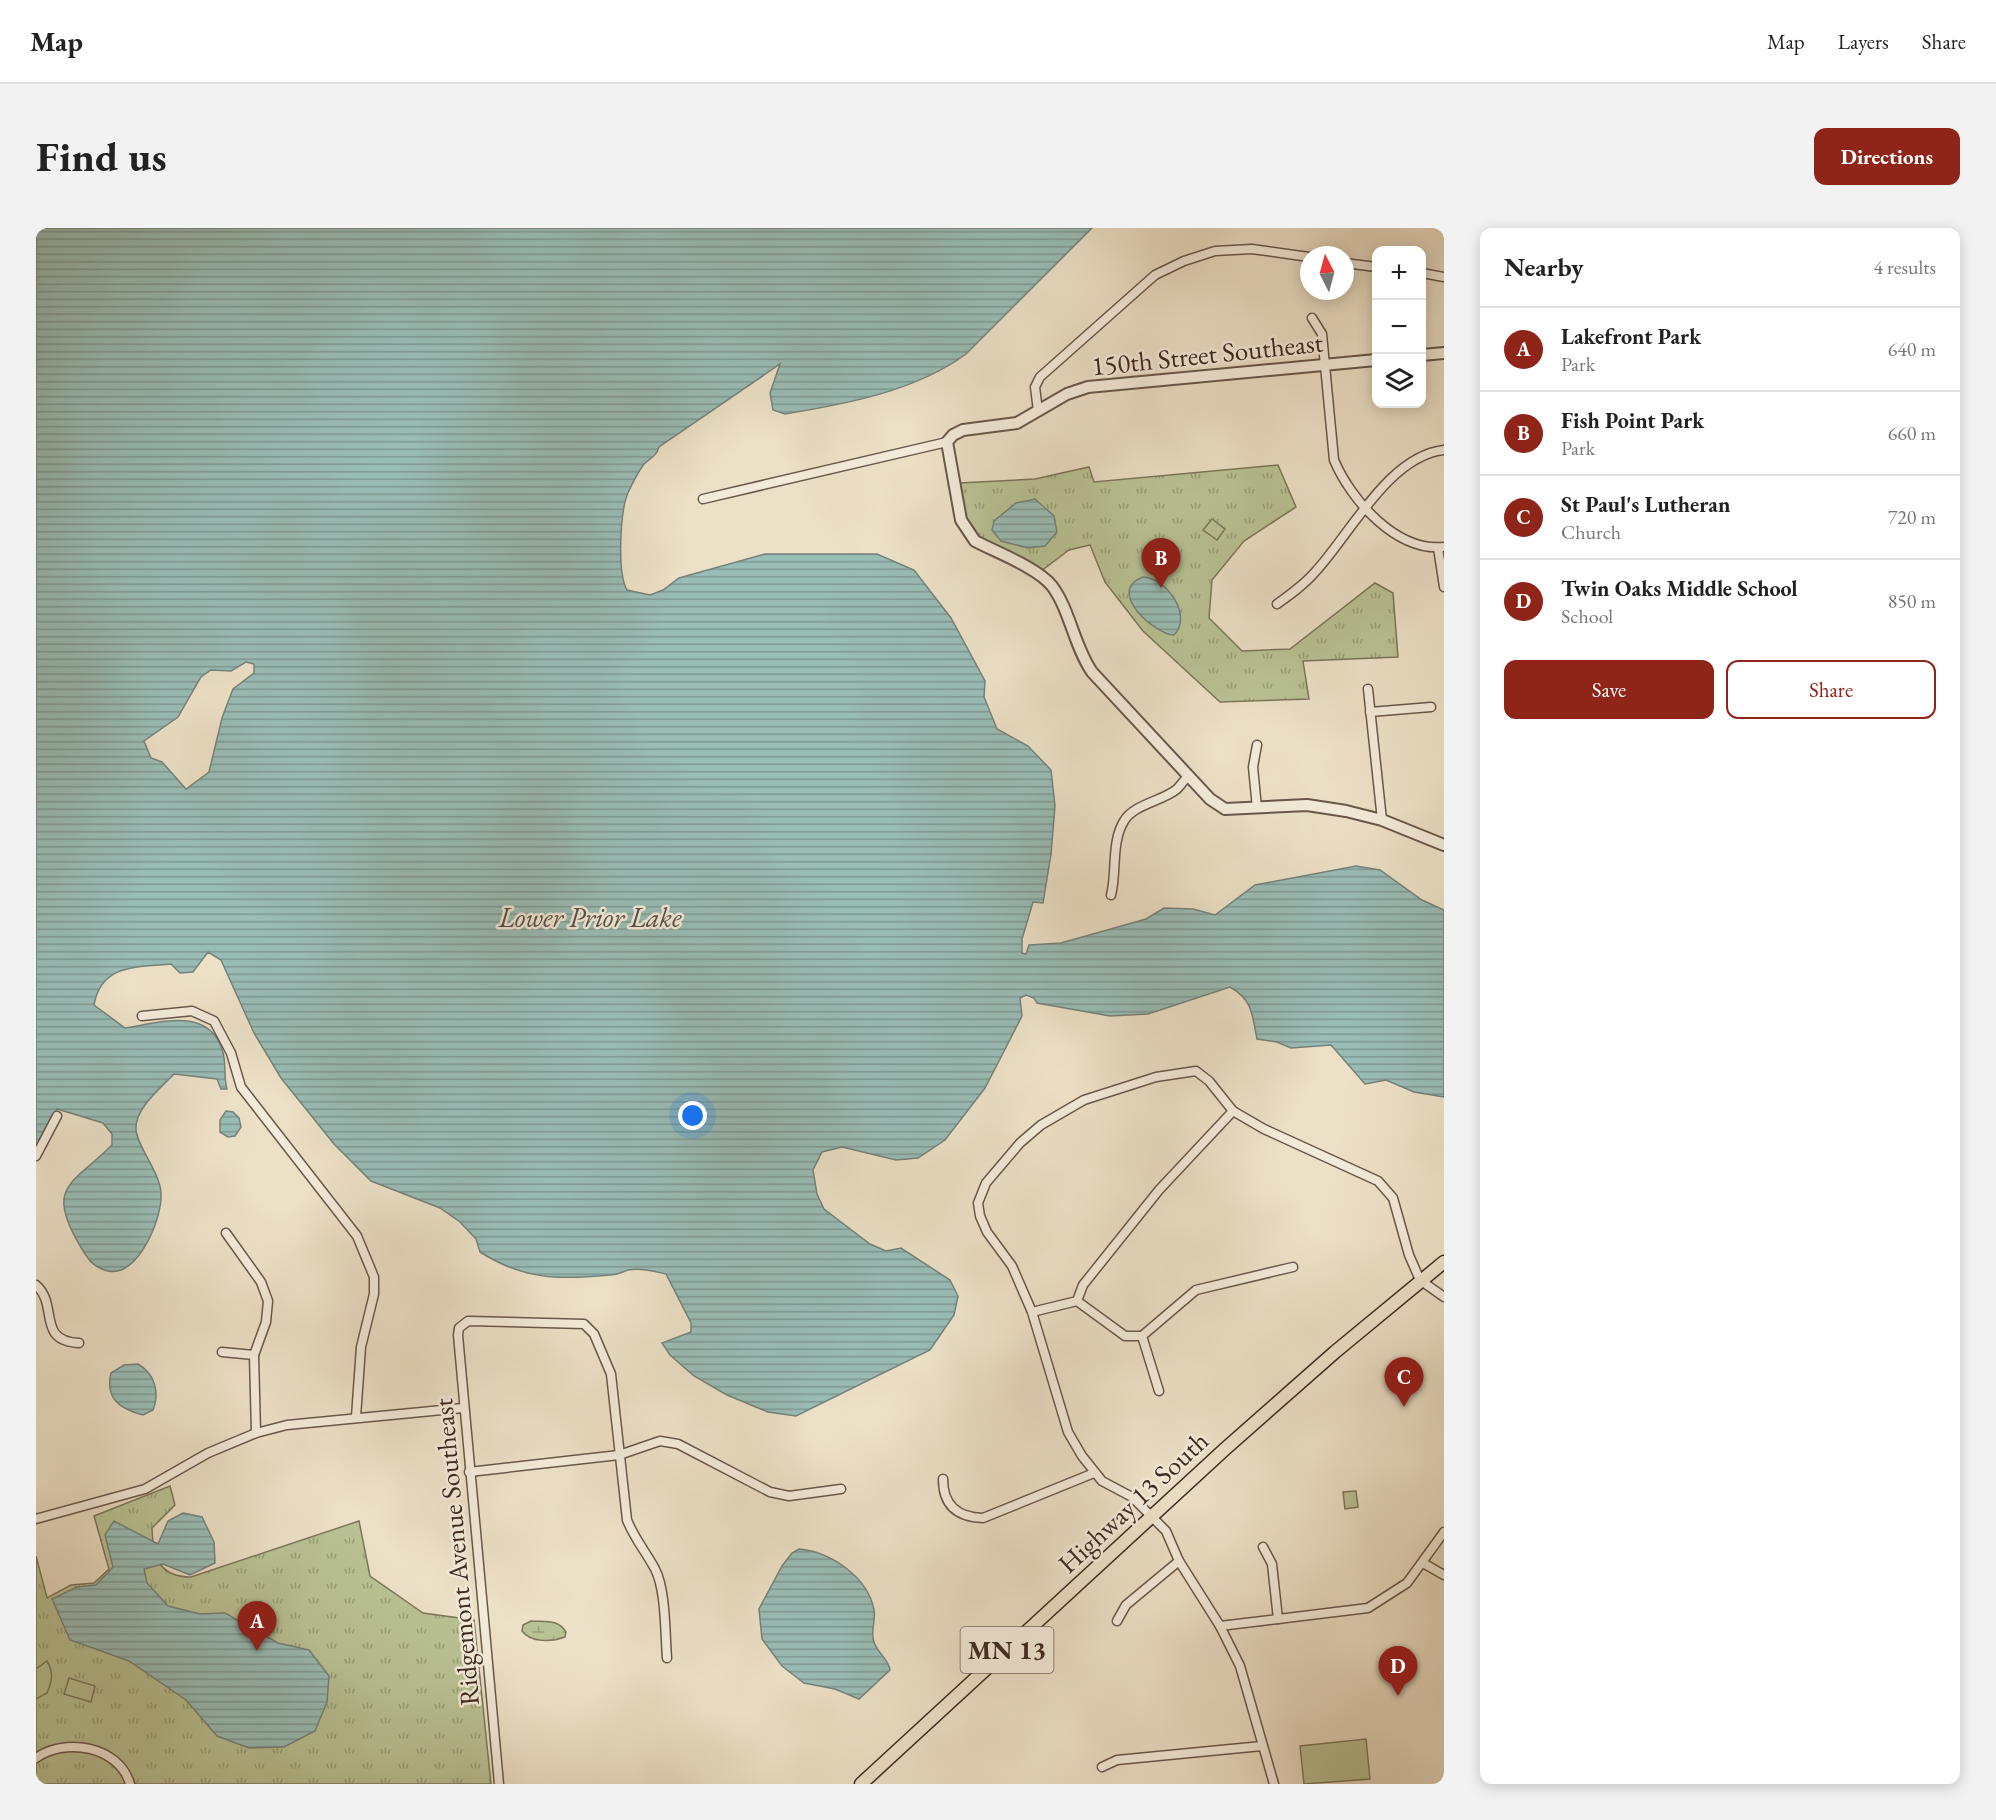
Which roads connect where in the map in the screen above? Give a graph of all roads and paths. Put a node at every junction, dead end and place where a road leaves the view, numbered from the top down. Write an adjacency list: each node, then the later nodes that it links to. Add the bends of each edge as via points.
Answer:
1 (1300, 256): 11 (street, via 1252,249 1215,251 1155,275 1040,378 1035,387)
2 (1354, 263): 3 (street)
3 (1372, 266)
4 (1426, 274): 5 (street)
5 (1444, 277)
6 (1312, 318): 10 (street, via 1322,334)
7 (1444, 353): 8 (street)
8 (1426, 355)
9 (1372, 360): 10 (street, 150th Street Southeast)
10 (1325, 365): 11 (street, 150th Street Southeast, via 1088,387); 15 (street, via 1334,460 1347,487)
11 (1038, 411): 12 (street, 150th Street Southeast, via 1017,423 963,430)
12 (947, 442): 14 (street); 23 (street, via 961,520 967,532 975,541 1041,576 1052,586 1082,658 1092,672)
13 (1444, 450): 15 (street, via 1419,457 1397,471)
14 (704, 499)
15 (1366, 509): 16 (street, via 1398,535); 18 (street, via 1315,572)
16 (1441, 547): 17 (street)
17 (1444, 587)
18 (1277, 604)
19 (1368, 689): 21 (street)
20 (1431, 707): 21 (street)
21 (1370, 712): 25 (street)
22 (1257, 745): 24 (street, via 1253,767)
23 (1189, 775): 24 (street, via 1210,799 1226,809); 27 (street, via 1176,790 1124,820)
24 (1257, 808): 25 (street, via 1307,805)
25 (1382, 820): 26 (street)
26 (1444, 844)
27 (1111, 895)
28 (142, 1016): 46 (street, via 192,1011 214,1021 231,1053 241,1087 357,1236 374,1277 374,1294 361,1347)
29 (1233, 1111): 35 (street, via 1378,1181 1393,1198); 38 (street, via 1159,1190 1083,1285); 39 (street, via 1209,1081 1196,1071 1182,1071 1084,1100 1041,1125 1020,1143 986,1182 978,1203 987,1232 1012,1266)
30 (57, 1116): 31 (street)
31 (36, 1156)
32 (226, 1233): 43 (street, via 261,1282 268,1300 266,1322)
33 (1444, 1262): 35 (main road, Highway 13 South / MN 13)
34 (1293, 1267): 40 (street, via 1196,1290)
35 (1420, 1280): 37 (street); 53 (main road, Highway 13 South / MN 13)
36 (36, 1285): 41 (street, via 43,1296 46,1326 55,1338)
37 (1444, 1297)
38 (1077, 1301): 39 (street); 40 (street, via 1125,1336)
39 (1032, 1312): 50 (street, via 1068,1432)
40 (1142, 1335): 44 (street)
41 (79, 1343)
42 (222, 1352): 43 (street)
43 (254, 1355): 47 (street)
44 (1159, 1391)
45 (463, 1408): 46 (street); 48 (street, Ridgemont Avenue Southeast, via 459,1328 468,1321 584,1324 594,1334 610,1374); 49 (street, Ridgemont Avenue Southeast)
46 (356, 1417): 47 (street, via 287,1425)
47 (256, 1433): 54 (street, via 208,1453 145,1489)
48 (619, 1455): 49 (street); 52 (street, via 660,1441 678,1444 770,1492 789,1496); 63 (street, via 627,1520 634,1539 656,1570 660,1585)
49 (469, 1472): 68 (street, Ridgemont Avenue Southeast)
50 (1094, 1473): 51 (street, via 983,1518 955,1511 945,1500); 53 (street)
51 (942, 1479)
52 (841, 1489)
53 (1154, 1516): 57 (street, via 1166,1531); 69 (main road, Highway 13 South / MN 13)
54 (36, 1519)
55 (1444, 1532): 58 (street)
56 (1263, 1547): 60 (street, via 1272,1564)
57 (1179, 1561): 61 (street, via 1126,1605); 62 (street)
58 (1423, 1563): 59 (street); 60 (street, via 1407,1583 1368,1608)
59 (1444, 1575)
60 (1278, 1619): 62 (street)
61 (1117, 1621)
62 (1220, 1626): 64 (street, via 1240,1666)
63 (667, 1658)
64 (1262, 1746): 66 (street, via 1118,1760); 70 (street)
65 (36, 1758): 67 (street, via 62,1747 83,1747 101,1752 118,1764)
66 (1102, 1767)
67 (130, 1784)
68 (499, 1784)
69 (861, 1784)
70 (1274, 1784)

